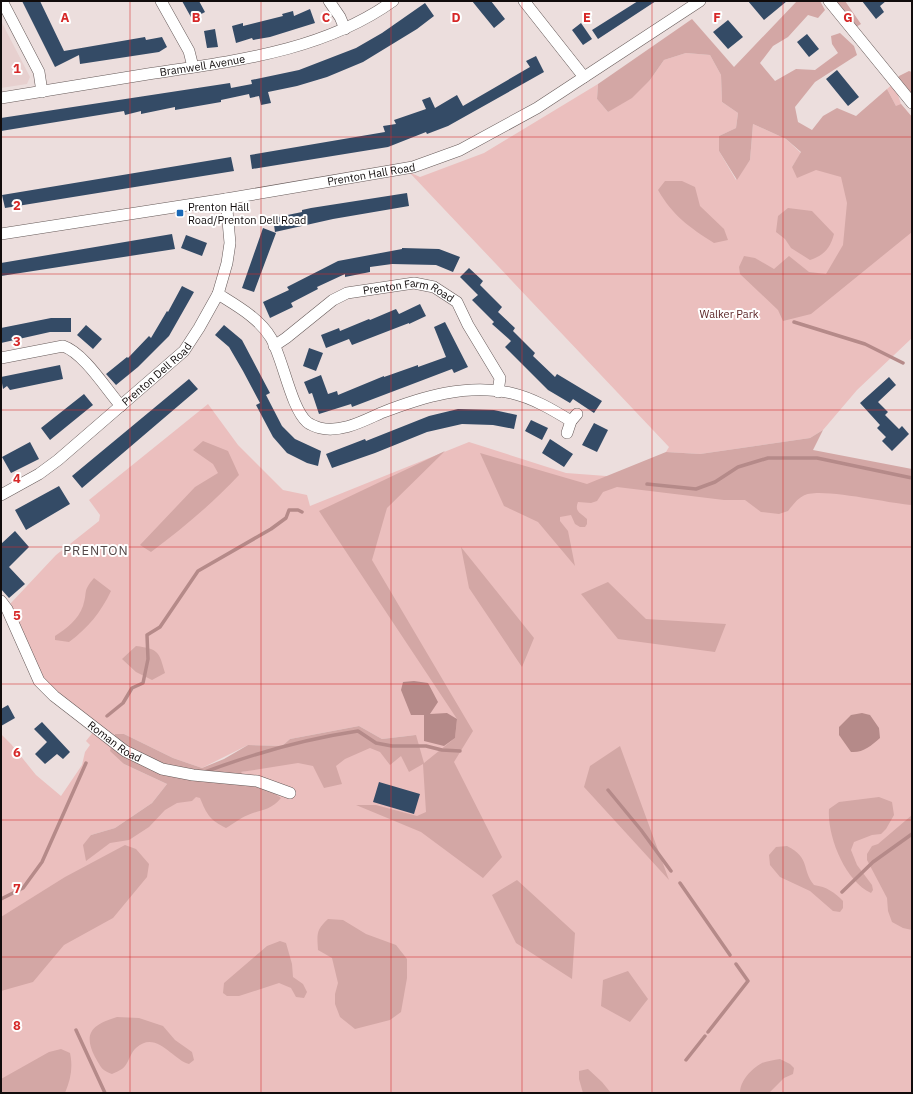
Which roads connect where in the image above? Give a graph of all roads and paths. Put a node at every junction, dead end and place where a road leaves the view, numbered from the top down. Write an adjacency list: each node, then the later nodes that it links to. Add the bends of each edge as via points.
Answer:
1 (2, 1): 11 (street, via 39,72)
2 (161, 1): 9 (street, via 189,51)
3 (329, 1): 8 (street)
4 (393, 1): 8 (street, Bramwell Avenue)
5 (524, 1): 10 (street)
6 (700, 1): 10 (street, Prenton Hall Road)
7 (829, 1): 13 (street)
8 (345, 29): 9 (street, Bramwell Avenue, via 304,44)
9 (193, 67): 11 (street, Bramwell Avenue)
10 (584, 77): 14 (street, Prenton Hall Road, via 537,108 460,150 413,167)
11 (42, 92): 12 (street, Bramwell Avenue)
12 (1, 98)
13 (912, 103)
14 (226, 199): 15 (street, Prenton Hall Road); 16 (street, Prenton Dell Road, via 230,243)
15 (1, 234)
16 (218, 294): 17 (street, via 260,324); 20 (street, Prenton Dell Road, via 184,351)
17 (274, 346): 19 (street, via 299,411 307,422 320,428 333,429 353,425 435,395 463,391); 19 (street, Prenton Farm Road, via 333,300 347,293 391,285 421,284 434,287 456,302 500,378)
18 (1, 358): 20 (street, via 63,346 70,348)
19 (498, 392): 21 (street, via 512,393 574,418)
20 (121, 406): 22 (street, Prenton Dell Road, via 58,460)
21 (567, 433)
22 (1, 495)
23 (1, 601): 24 (street, Roman Road, via 39,681 54,696 125,751 162,769 193,775 257,781)
24 (290, 793)

